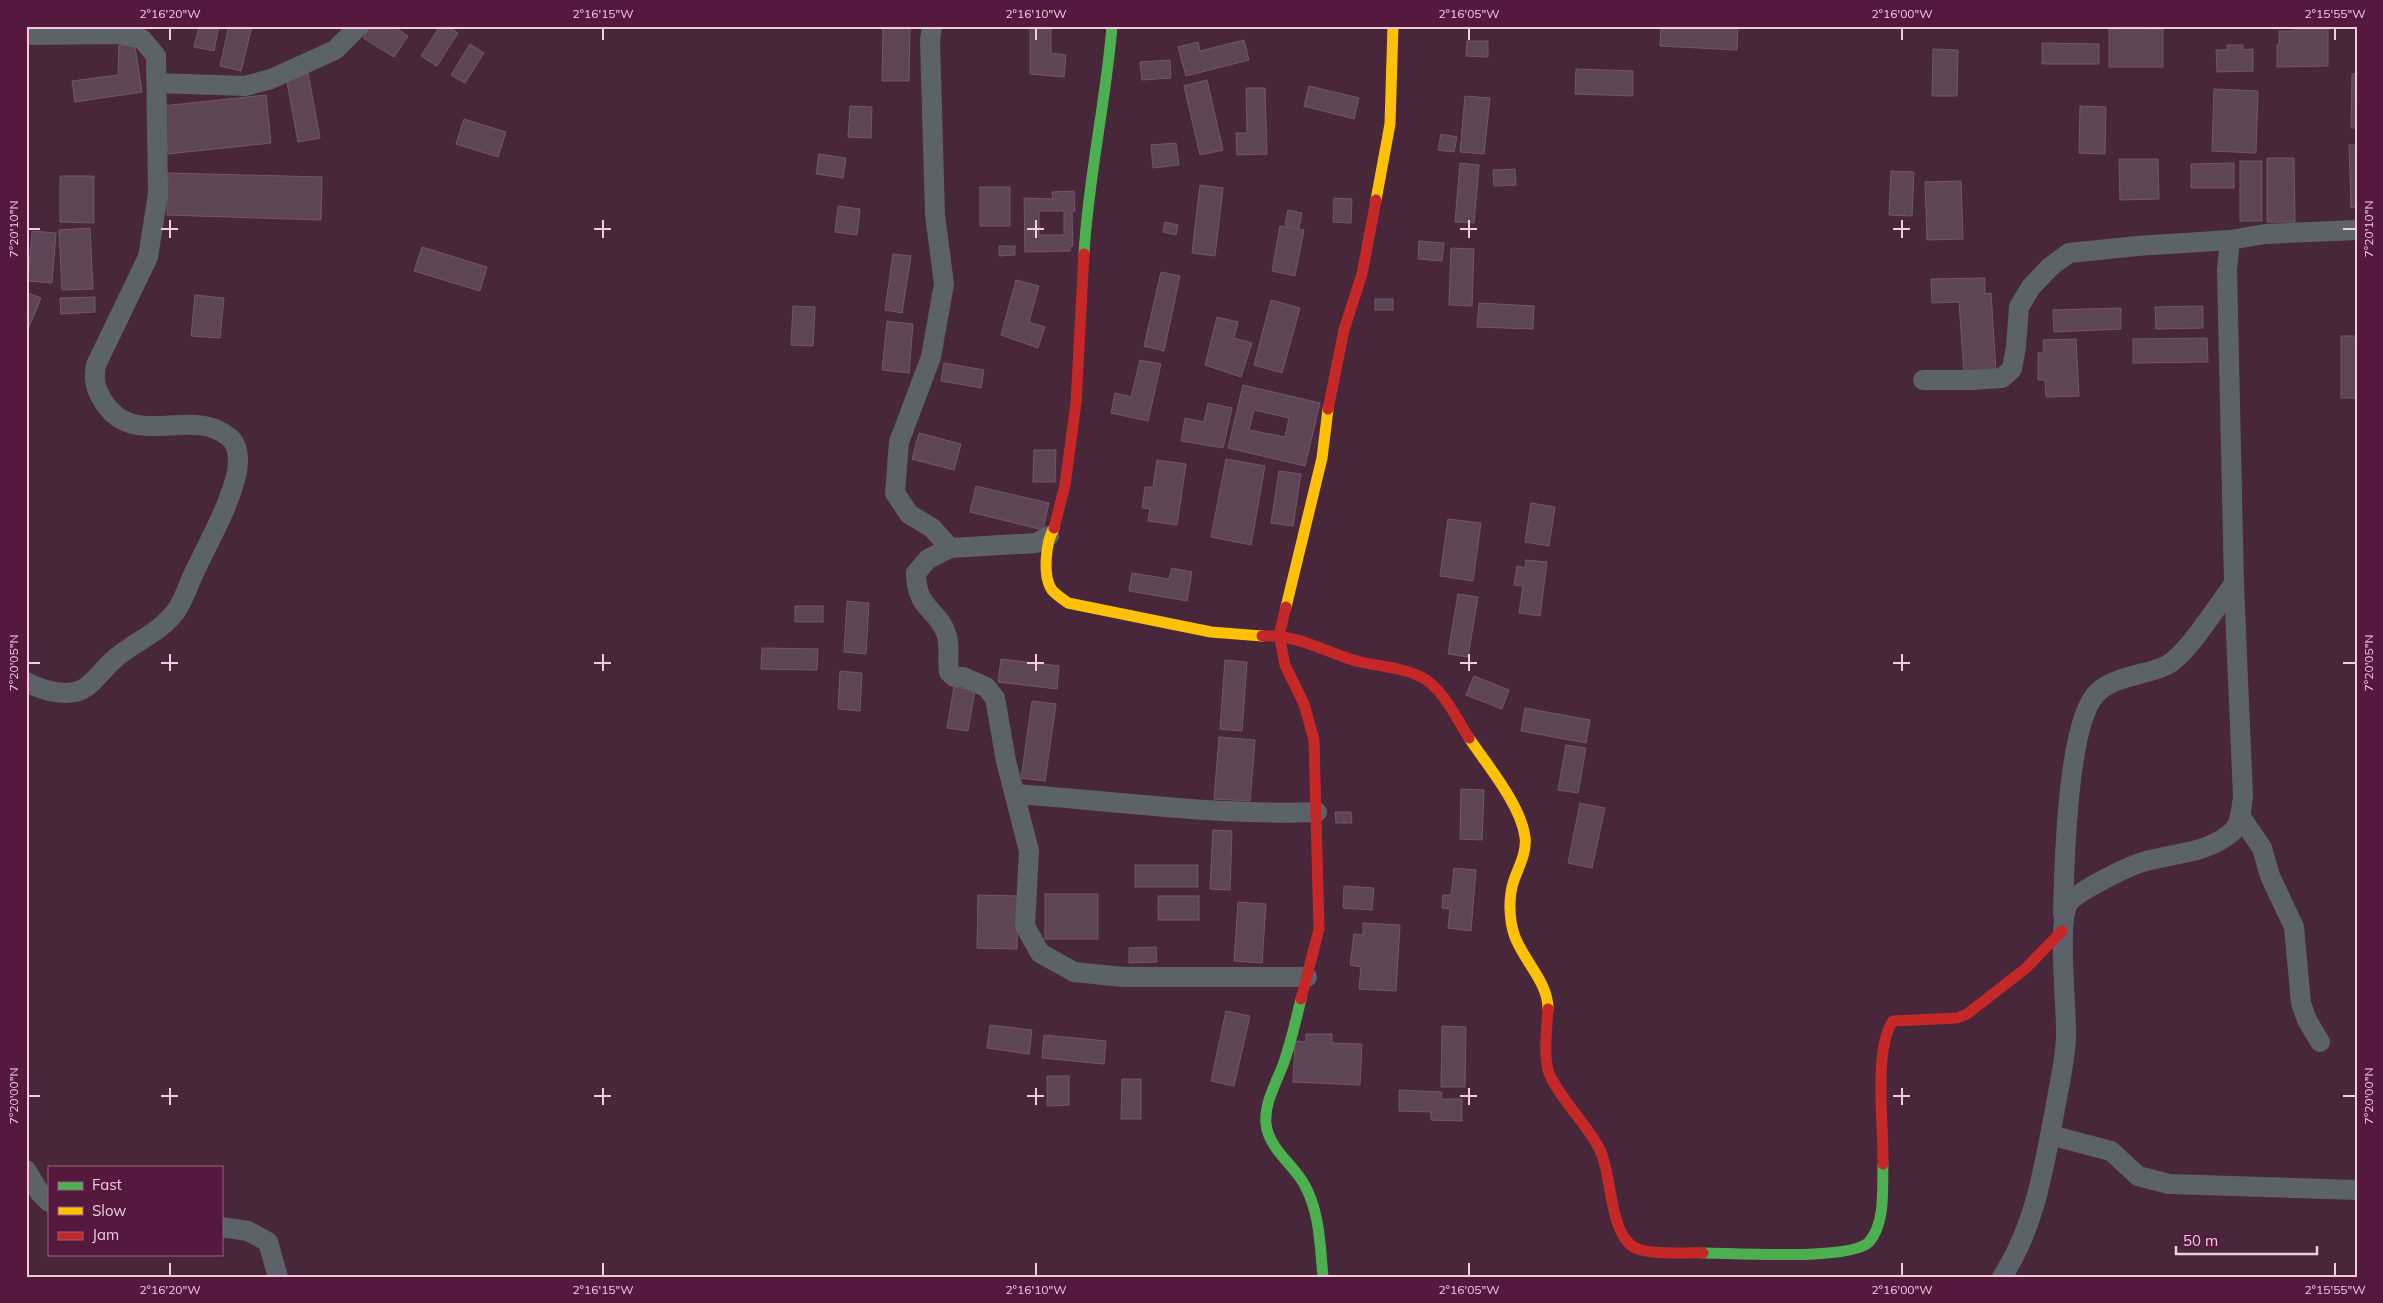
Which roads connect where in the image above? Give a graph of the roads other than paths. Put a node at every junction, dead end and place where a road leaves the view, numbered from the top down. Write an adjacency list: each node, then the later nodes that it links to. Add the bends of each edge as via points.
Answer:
1 (359, 26): 6 (street, via 335,50 271,79 245,86)
2 (932, 26): 11 (street, via 935,215 944,284 931,357 899,442 894,493 909,514 932,528)
3 (1112, 26): 10 (street, via 1108,79 1086,222 1076,403 1065,485)
4 (1393, 26): 13 (street, via 1390,124 1375,208 1362,274 1344,330 1329,398 1322,458)
5 (26, 35): 6 (street, via 120,34 142,39 156,56)
6 (157, 83): 14 (street, via 158,194 148,257 96,365 94,378 98,395 113,416 128,423 146,427 206,425 220,431 232,439 238,454 237,472 176,610 152,634 125,649 82,690 62,694)
7 (2357, 230): 8 (street, via 2265,234)
8 (2230, 240): 9 (street, via 2069,253 2031,287 2018,307 2012,369 2002,378); 12 (street, via 2227,269)
9 (1923, 380)
10 (1049, 536): 11 (street, via 1036,543); 13 (street, via 1046,569 1052,590 1068,603 1219,633)
11 (950, 548): 15 (street, via 928,559 916,573 918,596 947,636 949,672 954,677 963,677 986,687 995,698)
12 (2234, 584): 17 (street, via 2243,797); 18 (street, via 2170,664 2149,673 2123,678 2098,692 2083,714 2074,761 2064,868)
13 (1279, 635): 16 (street, via 1285,666 1304,704 1314,740); 18 (street, via 1354,660 1424,678 1440,695 1517,811 1525,837 1510,912 1515,937 1542,985 1548,1006 1546,1044 1549,1073 1600,1150 1620,1230 1632,1246 1653,1252 1819,1254 1858,1249 1869,1242 1878,1227 1882,1199 1881,1072 1888,1028 1893,1020 1956,1018 1967,1014 2025,969)
14 (26, 682)
15 (1015, 794): 16 (street, via 1265,814); 19 (street, via 1029,851 1025,926 1040,953 1074,972 1123,977)
16 (1317, 812): 19 (street, via 1319,929 1316,952)
17 (2240, 816): 18 (street, via 2233,832 2214,843 2191,853 2142,862 2093,885 2069,901); 20 (street, via 2262,848 2270,876 2294,928 2301,1003)
18 (2063, 923): 21 (street, via 2066,1041)
19 (1307, 977): 27 (street, via 1284,1062 1268,1103 1266,1123 1271,1144 1304,1184 1314,1206 1319,1228)
20 (2320, 1042)
21 (2050, 1135): 23 (street, via 2111,1151 2138,1176 2170,1184); 28 (street, via 2030,1222 2016,1256)
22 (26, 1171): 24 (street)
23 (2357, 1190)
24 (48, 1201)
25 (222, 1227): 26 (street, via 248,1231 268,1242)
26 (278, 1277)
27 (1322, 1277)
28 (2002, 1277)

